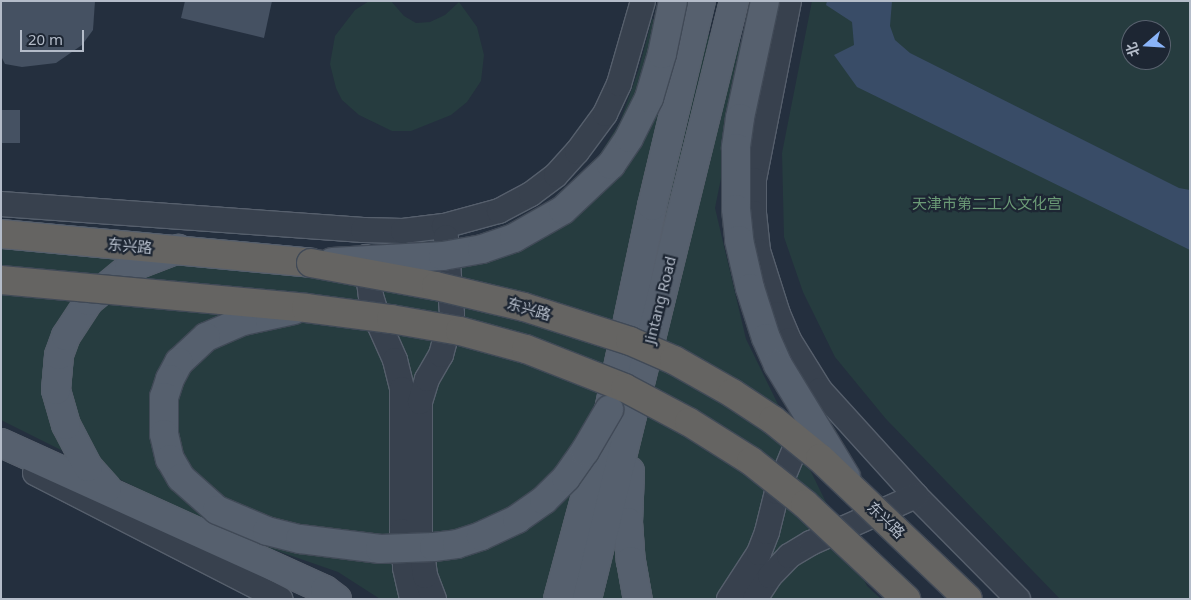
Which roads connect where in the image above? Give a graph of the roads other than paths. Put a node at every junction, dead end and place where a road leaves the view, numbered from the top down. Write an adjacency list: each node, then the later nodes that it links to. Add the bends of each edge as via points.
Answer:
1 (643, 1): 8 (street, via 619,84 606,114 577,152 556,175 531,194 499,211)
2 (674, 1): 12 (main road, bridge, via 649,98 629,138 611,165 564,210 514,238 463,253)
3 (701, 1): 16 (main road, Jintang Road, via 652,206)
4 (734, 1): 16 (main road, Jintang Road)
5 (765, 1): 19 (main road, bridge, via 738,133 735,179 739,240 756,309 778,365)
6 (789, 1): 15 (street, via 754,180 754,213 758,251 778,314 789,340)
7 (1, 204): 9 (street)
8 (444, 226): 9 (street); 25 (street, via 452,314 441,355 426,379 420,402 420,533 425,576)
9 (363, 230): 24 (street, via 371,296 395,360 402,389 402,531)
10 (1, 234): 11 (highway, 东兴路)
11 (131, 257): 12 (highway, 东兴路, via 178,249); 20 (main road, via 77,316 59,355 57,372 56,390 73,440 88,467)
12 (311, 263): 19 (highway, 东兴路, bridge, via 485,296 533,309 674,360 773,420 814,452)
13 (1, 280): 14 (highway, bridge)
14 (306, 308): 16 (main road, bridge, via 243,320 206,337 179,362 164,397 164,434 170,459 181,478 217,510 267,531 317,542 380,549 457,544 517,519 544,500); 31 (highway, bridge, via 460,331 526,349 625,388 689,422 751,461 804,504)
15 (820, 390): 21 (street); 29 (street, via 776,492 759,553)
16 (620, 414): 26 (main road, Jintang Road, bridge); 27 (main road, Jintang Road); 28 (main road, via 631,562)
17 (1, 443): 20 (main road)
18 (1, 458): 22 (street)
19 (853, 489): 32 (highway, 东兴路, bridge)
20 (112, 492): 23 (main road, via 325,590)
21 (916, 496): 30 (street, via 789,556); 33 (street)
22 (280, 599)
23 (337, 599)
24 (412, 599)
25 (434, 599)
26 (558, 599)
27 (587, 599)
28 (638, 599)
29 (729, 599)
30 (755, 599)
31 (906, 599)
32 (968, 599)
33 (1018, 599)

